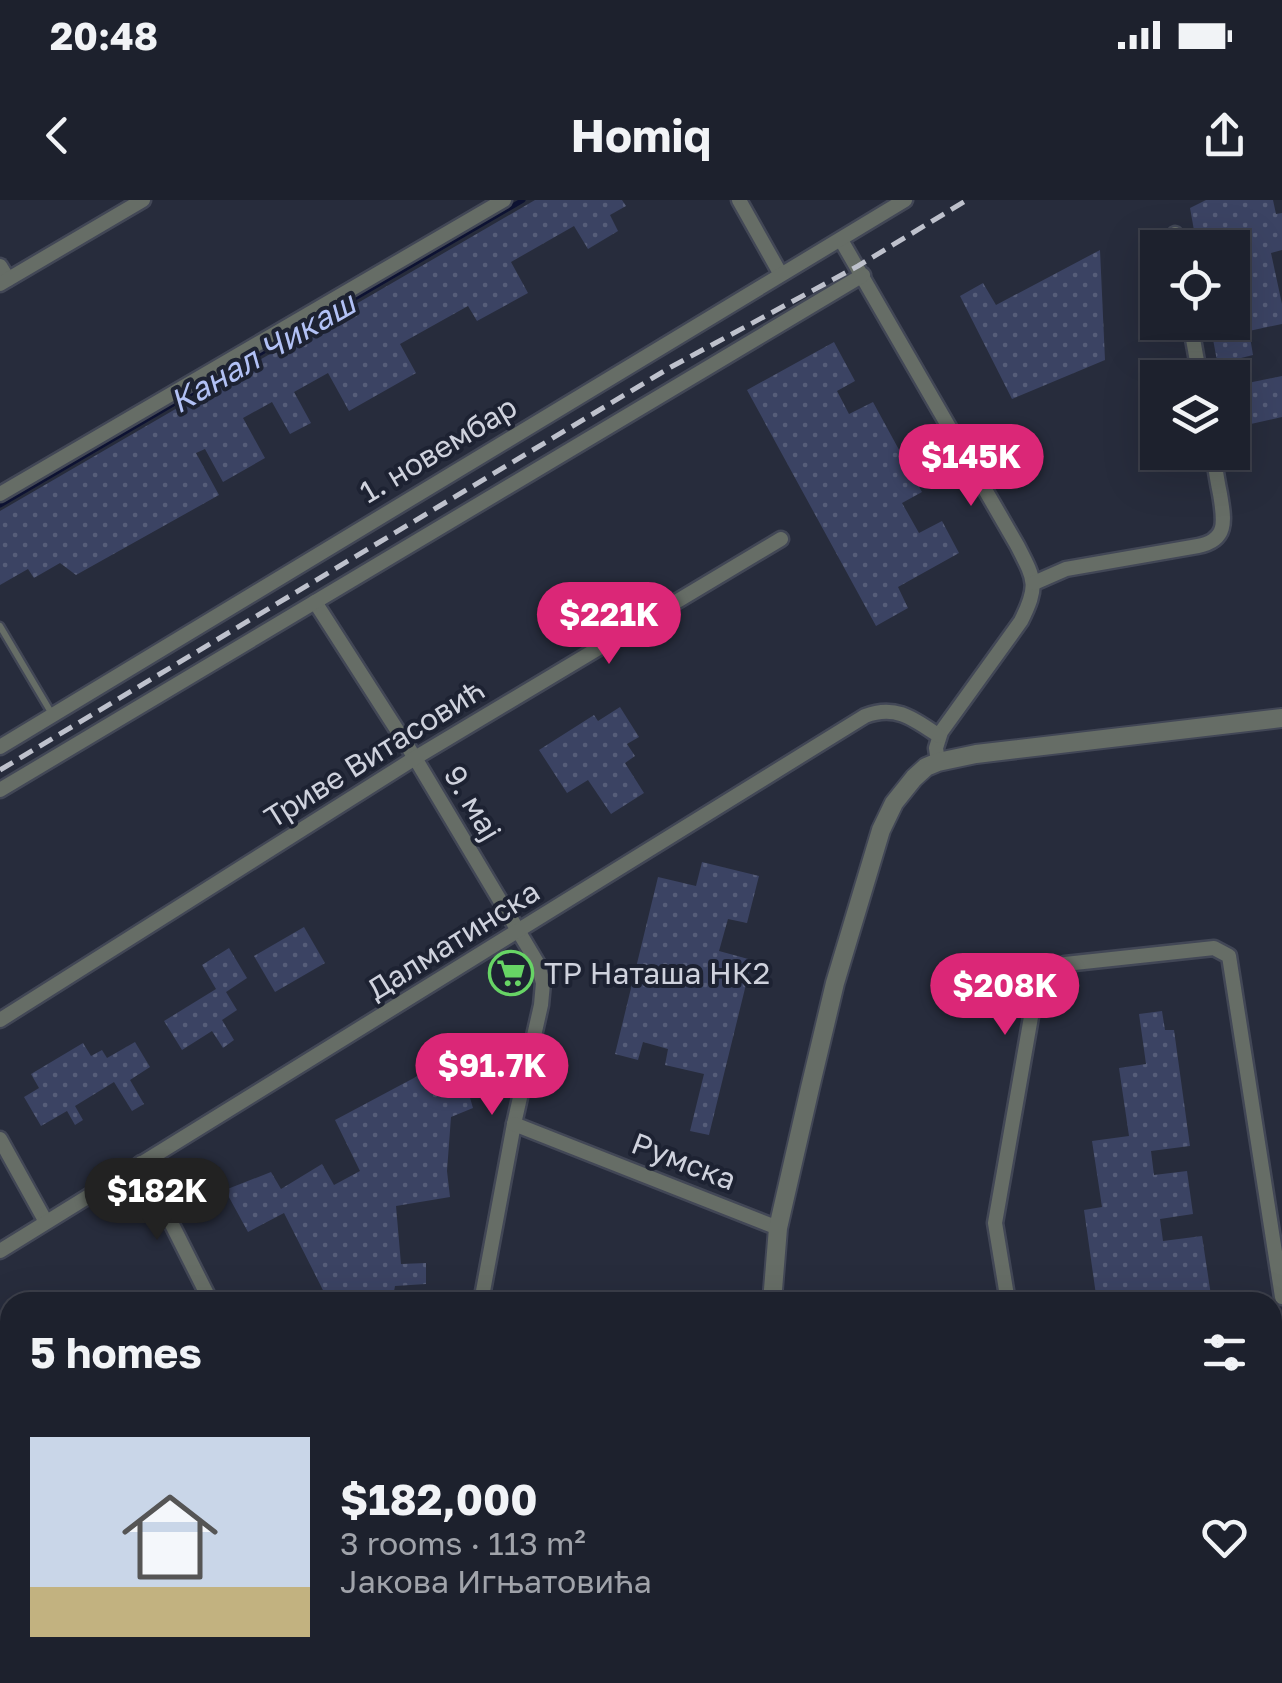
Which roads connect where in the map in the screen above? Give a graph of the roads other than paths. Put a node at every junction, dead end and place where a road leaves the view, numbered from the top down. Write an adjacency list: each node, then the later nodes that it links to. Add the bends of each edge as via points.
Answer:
1 (143, 200): 8 (street)
2 (504, 200): 10 (street)
3 (739, 200): 6 (street)
4 (905, 200): 5 (street, 1. новембар)
5 (842, 240): 6 (street, 1. новембар); 7 (street)
6 (780, 273): 15 (street, 1. новембар)
7 (863, 275): 12 (street); 13 (street)
8 (2, 276)
9 (1215, 470): 12 (street, via 1224,518 1216,539 1066,569)
10 (0, 494)
11 (781, 539): 19 (street, Триве Витасовић)
12 (1034, 583): 17 (street, via 1021,621)
13 (315, 602): 19 (street, 9. мај); 21 (street)
14 (0, 626): 15 (lane)
15 (53, 715): 18 (street, 1. новембар)
16 (1282, 718): 20 (street)
17 (939, 736): 20 (street); 22 (street, Далматинска, via 901,712 865,716)
18 (0, 746)
19 (415, 758): 22 (street, 9. мај); 23 (street, Триве Витасовић)
20 (938, 762): 28 (street, via 914,778 880,830 835,983)
21 (0, 790)
22 (518, 932): 24 (street, 9. мај, via 543,982); 26 (street, Далматинска)
23 (0, 1020)
24 (514, 1124): 28 (street, Румска); 31 (street, 9. мај)
25 (0, 1139): 27 (street)
26 (141, 1163): 27 (street, Далматинска); 30 (street)
27 (46, 1222): 29 (street, Далматинска)
28 (778, 1228): 32 (street)
29 (0, 1251)
30 (206, 1292)
31 (484, 1292)
32 (773, 1292)
33 (1006, 1292): 34 (street, via 995,1223 1035,994 1046,974 1065,964 1214,948 1228,956)
34 (1281, 1292)

